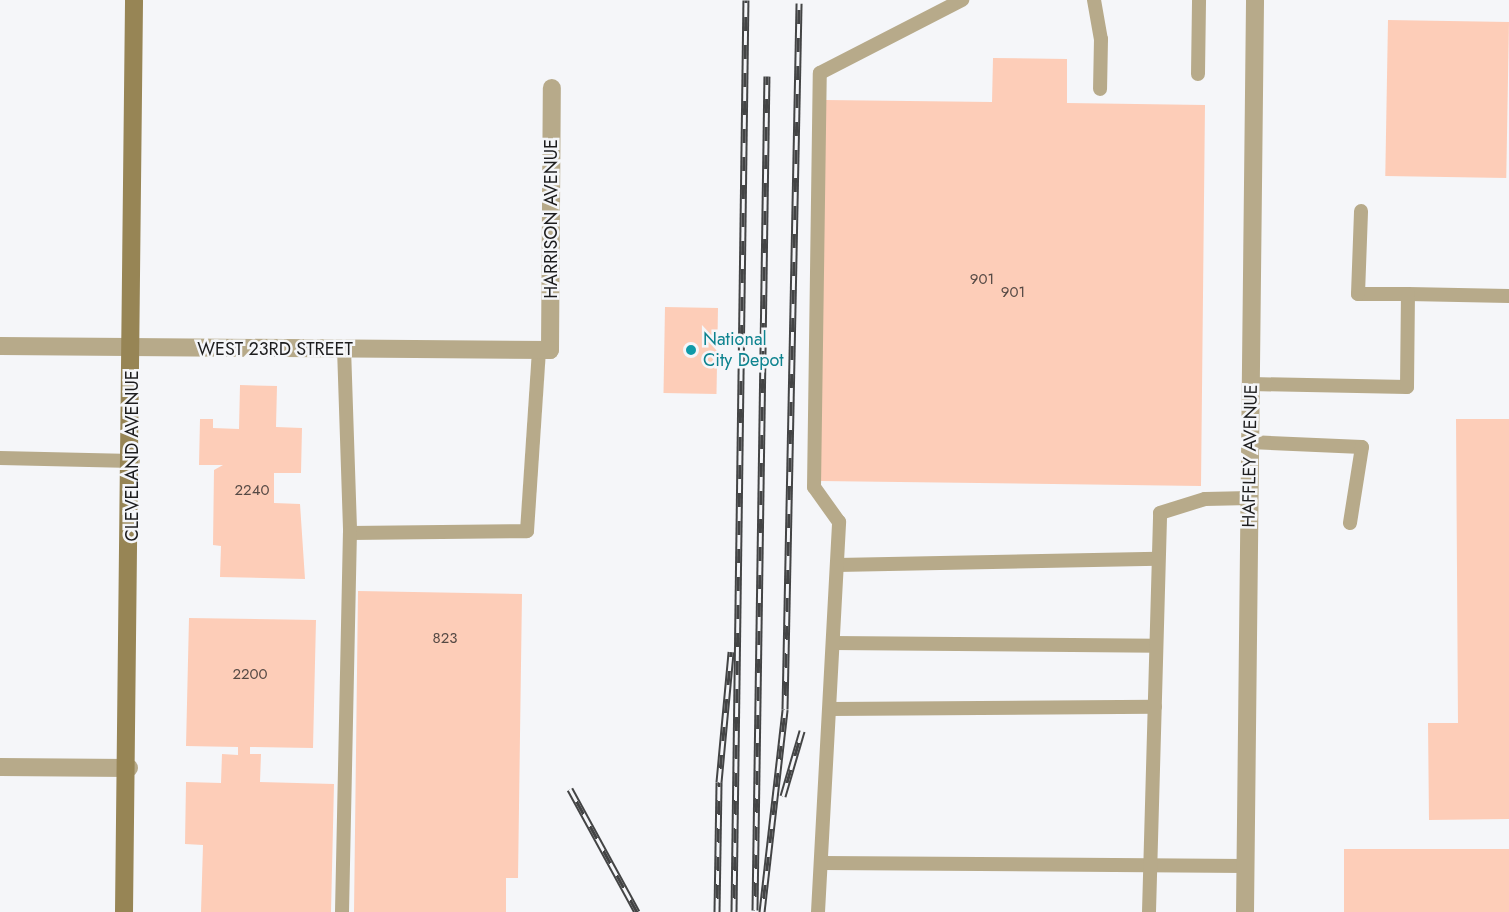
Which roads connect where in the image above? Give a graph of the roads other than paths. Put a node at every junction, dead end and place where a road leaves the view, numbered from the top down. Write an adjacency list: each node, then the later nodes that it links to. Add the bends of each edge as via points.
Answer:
1 (134, 0): 14 (main road, CLEVELAND AVENUE)
2 (962, 0): 24 (lane, via 820,73 814,487 839,522)
3 (1094, 0): 8 (lane, via 1101,39)
4 (1199, 0): 6 (lane)
5 (1255, 0): 16 (street, HAFFLEY AVENUE)
6 (1198, 74)
7 (552, 88): 15 (street, HARRISON AVENUE)
8 (1100, 89)
9 (1361, 211): 10 (lane, via 1358,294)
10 (1408, 294): 11 (lane); 16 (lane, via 1407,387)
11 (1509, 296)
12 (0, 346): 14 (street, WEST 23RD STREET)
13 (344, 348): 14 (street, WEST 23RD STREET); 15 (street, WEST 23RD STREET); 22 (lane)
14 (131, 350): 19 (main road, CLEVELAND AVENUE)
15 (545, 350): 22 (lane, via 527,531)
16 (1251, 384): 17 (street, HAFFLEY AVENUE)
17 (1250, 442): 20 (street, HAFFLEY AVENUE); 21 (lane, via 1362,447)
18 (0, 458): 19 (lane)
19 (133, 461): 30 (main road, CLEVELAND AVENUE)
20 (1250, 498): 23 (lane, via 1205,499 1160,513); 32 (street, HAFFLEY AVENUE)
21 (1350, 523)
22 (350, 533): 35 (lane)
23 (1158, 559): 24 (lane); 26 (lane)
24 (837, 565): 25 (lane)
25 (832, 642): 26 (lane); 28 (lane)
26 (1156, 646): 27 (lane)
27 (1155, 707): 28 (lane); 33 (lane)
28 (830, 709): 31 (lane)
29 (0, 767): 30 (street)
30 (129, 768): 34 (main road, CLEVELAND AVENUE)
31 (823, 863): 33 (lane); 36 (lane)
32 (1245, 866): 33 (lane); 38 (street, HAFFLEY AVENUE)
33 (1152, 867): 37 (lane)
34 (124, 912)
35 (342, 912)
36 (818, 912)
37 (1149, 912)
38 (1245, 912)

